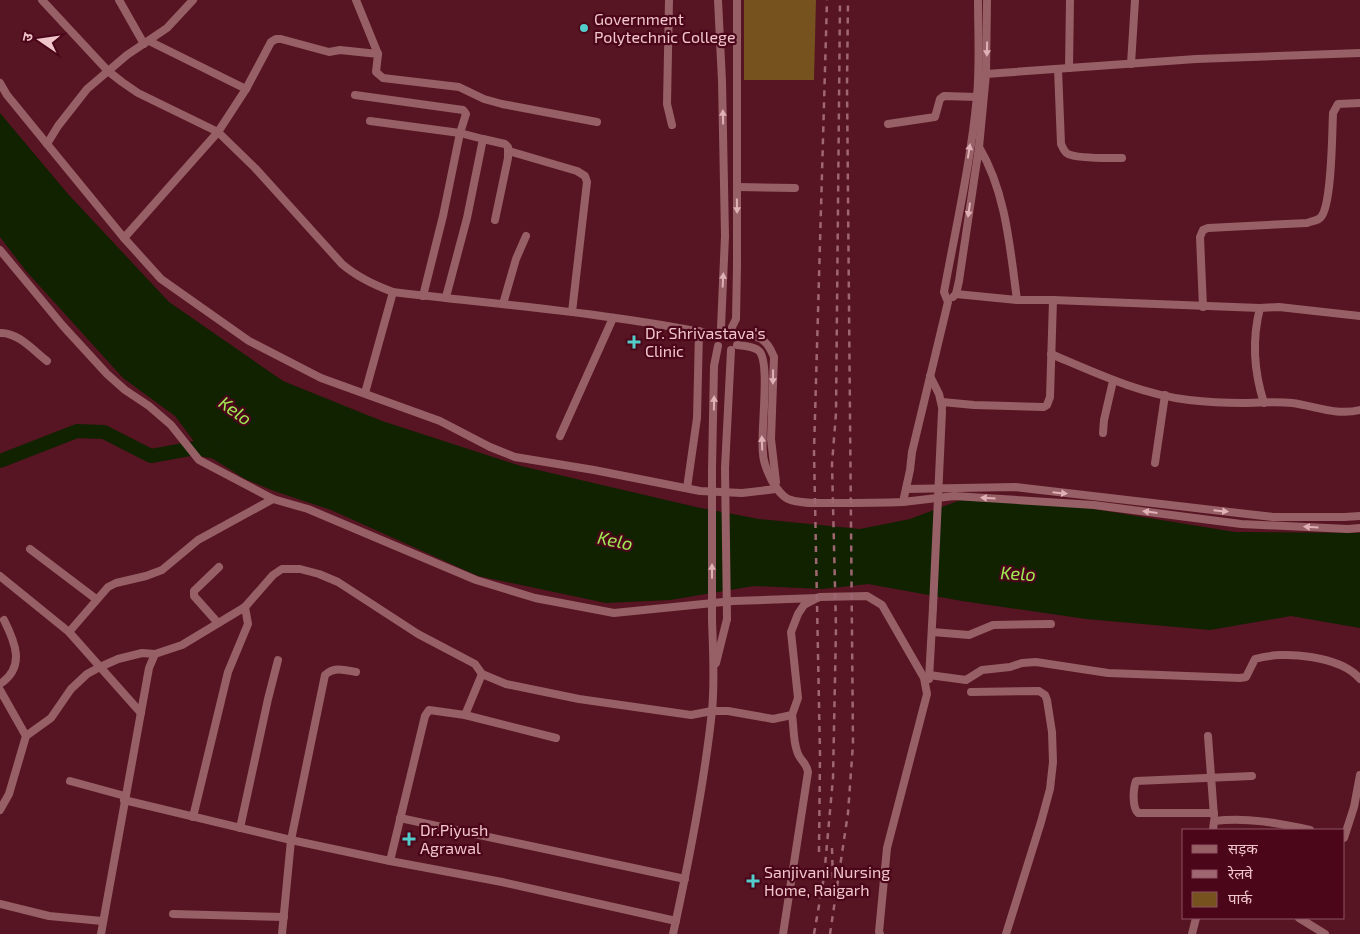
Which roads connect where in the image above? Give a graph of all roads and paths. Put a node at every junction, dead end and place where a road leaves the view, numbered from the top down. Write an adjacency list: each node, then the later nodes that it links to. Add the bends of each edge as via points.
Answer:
1 (42, 0): 18 (street)
2 (119, 0): 12 (street)
3 (193, 0): 12 (street, via 167,28)
4 (356, 0): 14 (street)
5 (669, 0): 28 (street, via 667,104)
6 (718, 0): 57 (street, one-way to 6, via 725,236)
7 (738, 0): 36 (street)
8 (978, 0): 23 (street)
9 (988, 0): 19 (street, one-way to 19)
10 (1070, 0): 16 (street)
11 (1135, 0): 15 (street)
12 (146, 42): 18 (street); 21 (street)
13 (1360, 53): 15 (street)
14 (378, 54): 21 (street, via 329,52 276,39 271,42); 26 (street, via 376,72 383,78 458,87 502,104)
15 (1131, 64): 16 (street)
16 (1068, 68): 17 (street)
17 (1058, 69): 19 (street); 35 (street, via 1061,144 1064,150 1077,156)
18 (108, 71): 29 (street, via 138,93); 32 (street, via 87,89)
19 (986, 74): 33 (street)
20 (0, 83): 32 (street)
21 (246, 89): 29 (street)
22 (355, 95): 30 (street, via 463,110 466,114)
23 (977, 97): 27 (street, via 944,96 935,117); 48 (street, one-way to 23, via 944,292)
24 (1360, 103): 50 (street, via 1335,107 1328,194 1325,212 1320,219 1307,223 1203,230 1200,237)
25 (370, 121): 30 (street)
26 (597, 122)
27 (888, 124)
28 (672, 125)
29 (218, 132): 40 (street); 42 (street, via 342,264 354,274)
30 (460, 133): 31 (street); 44 (street)
31 (483, 139): 34 (street, via 505,144); 45 (street)
32 (47, 144): 40 (street)
33 (979, 147): 43 (street, one-way to 43); 46 (street, via 988,162 1003,208)
34 (509, 151): 38 (street); 52 (street, via 585,176)
35 (1122, 158)
36 (737, 187): 37 (street); 55 (street, one-way to 55, via 736,318)
37 (795, 188)
38 (495, 220)
39 (526, 236): 49 (street)
40 (124, 238): 66 (street, via 161,279 249,341 320,378)
41 (0, 250): 77 (street, via 106,374 171,425 199,460)
42 (393, 292): 44 (street); 66 (street)
43 (956, 294): 46 (street); 48 (street)
44 (423, 296): 45 (street)
45 (446, 297): 49 (street)
46 (1017, 300): 47 (street)
47 (1053, 300): 50 (street); 62 (street)
48 (948, 302): 64 (street)
49 (503, 304): 52 (street)
50 (1203, 307): 51 (street)
51 (1260, 308): 53 (street, via 1279,307); 69 (street, via 1254,341)
52 (572, 312): 54 (street)
53 (1360, 316)
54 (613, 318): 56 (street); 72 (street)
55 (732, 327): 57 (street, via 726,326); 59 (street)
56 (699, 332): 57 (street); 74 (street, via 697,418)
57 (718, 332): 60 (street)
58 (0, 333): 63 (street, via 15,337)
59 (739, 334): 61 (street); 76 (street, one-way to 76, via 762,338 774,357 771,439)
60 (718, 346): 61 (street, via 725,350); 95 (street, one-way to 60, bridge, via 712,469 714,366)
61 (734, 348): 76 (street, one-way to 61, via 762,454 763,358 751,347); 95 (street, bridge, via 726,468 727,619)
62 (1051, 354): 65 (street); 68 (street, via 1047,406)
63 (47, 361)
64 (930, 376): 68 (street); 75 (street)
65 (1113, 381): 67 (street); 71 (street)
66 (365, 393): 74 (street, via 440,421 515,457)
67 (1165, 395): 69 (street, via 1188,400); 73 (street)
68 (942, 402): 91 (street, bridge)
69 (1264, 402): 70 (street, via 1352,412)
70 (1360, 410)
71 (1103, 433)
72 (560, 436)
73 (1155, 463)
74 (687, 488): 76 (street, via 742,493)
75 (906, 488): 78 (street); 79 (street, one-way to 79, via 1015,488 1273,517)
76 (776, 489): 78 (street, via 786,498 802,502)
77 (273, 499): 84 (street, via 308,509 476,580 535,598 614,613 733,601); 85 (street, via 198,540 162,570 108,586)
78 (902, 502): 80 (street, one-way to 78, via 1241,524 1094,505 954,496)
79 (1360, 516)
80 (1360, 528)
81 (30, 549): 85 (street)
82 (219, 567): 88 (street, via 194,591 194,596)
83 (0, 576): 90 (street)
84 (819, 597): 103 (street, via 867,596 882,605 924,678); 107 (street, via 804,605 791,632 798,698)
85 (96, 599): 90 (street)
86 (245, 607): 88 (street); 97 (street, via 282,569 319,574 338,582 418,634 475,664); 117 (street, via 248,624 228,672)
87 (4, 620): 100 (street, via 17,656 10,676)
88 (218, 623): 92 (street, via 182,645)
89 (1050, 624): 91 (street, via 993,625 969,635)
90 (69, 632): 94 (street)
91 (932, 632): 98 (street)
92 (155, 654): 94 (street, via 142,654); 105 (street, via 149,668)
93 (278, 660): 120 (street)
94 (100, 667): 105 (street); 108 (street, via 71,689 51,718)
95 (714, 671): 104 (street)
96 (356, 672): 124 (street, via 336,669 325,675)
97 (482, 674): 104 (street, via 506,684 579,699 690,715); 106 (street)
98 (929, 675): 99 (street, via 966,680 982,670 1036,662 1108,673 1240,678 1249,673 1255,658 1277,654 1338,663); 103 (street)
99 (1360, 679)
100 (0, 684)
101 (0, 690): 108 (street)
102 (971, 692): 139 (street, via 1039,691 1045,695 1049,710 1053,762 1050,790)
103 (927, 694): 138 (street, via 887,848)
104 (712, 711): 107 (street, via 773,719); 126 (street)
105 (141, 713): 115 (street)
106 (465, 715): 110 (street); 119 (street, via 429,710 426,713)
107 (792, 715): 137 (street, via 797,751 808,772)
108 (26, 736): 116 (street, via 9,794)
109 (1208, 736): 113 (street)
110 (556, 738)
111 (1360, 775): 123 (street)
112 (1252, 776): 113 (street)
113 (1210, 777): 118 (street); 118 (street, via 1136,781 1135,809 1138,814)
114 (70, 781): 115 (street)
115 (124, 798): 117 (street); 132 (street)
116 (0, 810)
117 (193, 817): 120 (street)
118 (1214, 817): 121 (street); 122 (street)
119 (400, 818): 125 (street); 126 (street)
120 (240, 828): 124 (street)
121 (1213, 829)
122 (1306, 829)
123 (1345, 835)
124 (291, 840): 125 (street); 129 (street)
125 (390, 861): 133 (street)
126 (685, 879): 133 (street)
127 (0, 904): 132 (street, via 49,916)
128 (173, 914): 129 (street)
129 (284, 917): 135 (street)
130 (1196, 919): 140 (street)
131 (1301, 919): 141 (street)
132 (102, 921): 134 (street)
133 (676, 921): 136 (street)
134 (101, 934)
135 (282, 934)
136 (673, 934)
137 (783, 934)
138 (880, 934)
139 (1006, 934)
140 (1192, 934)
141 (1325, 934)

